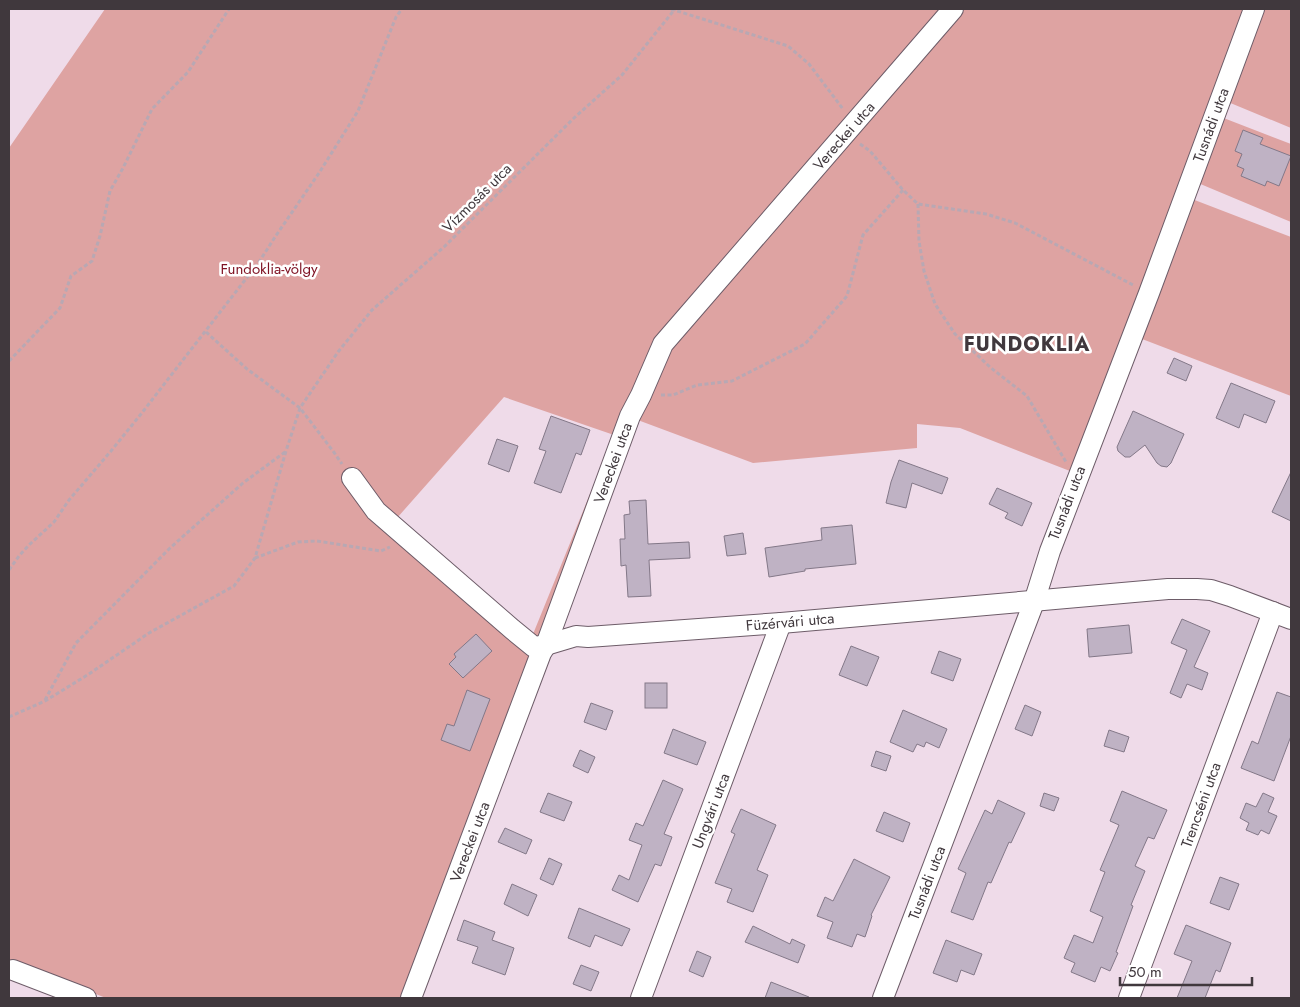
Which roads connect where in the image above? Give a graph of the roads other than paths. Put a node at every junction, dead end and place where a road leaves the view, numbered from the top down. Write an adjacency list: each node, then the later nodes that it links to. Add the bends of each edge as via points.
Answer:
1 (952, 9): 7 (street, Vereckei utca, via 663,344 630,416)
2 (1254, 9): 4 (street, Tusnádi utca, via 1076,479)
3 (352, 478): 7 (street, via 376,511 512,630 534,646)
4 (1034, 602): 5 (street, Füzérvári utca, via 1197,589 1211,590); 6 (street, Füzérvári utca); 12 (street, Tusnádi utca)
5 (1282, 615): 13 (street, Trencséni utca)
6 (781, 623): 7 (street, Füzérvári utca, via 576,636); 11 (street, Ungvári utca)
7 (546, 645): 10 (street, Vereckei utca)
8 (13, 970): 9 (street)
9 (86, 998)
10 (411, 998)
11 (641, 998)
12 (883, 998)
13 (1130, 998)

